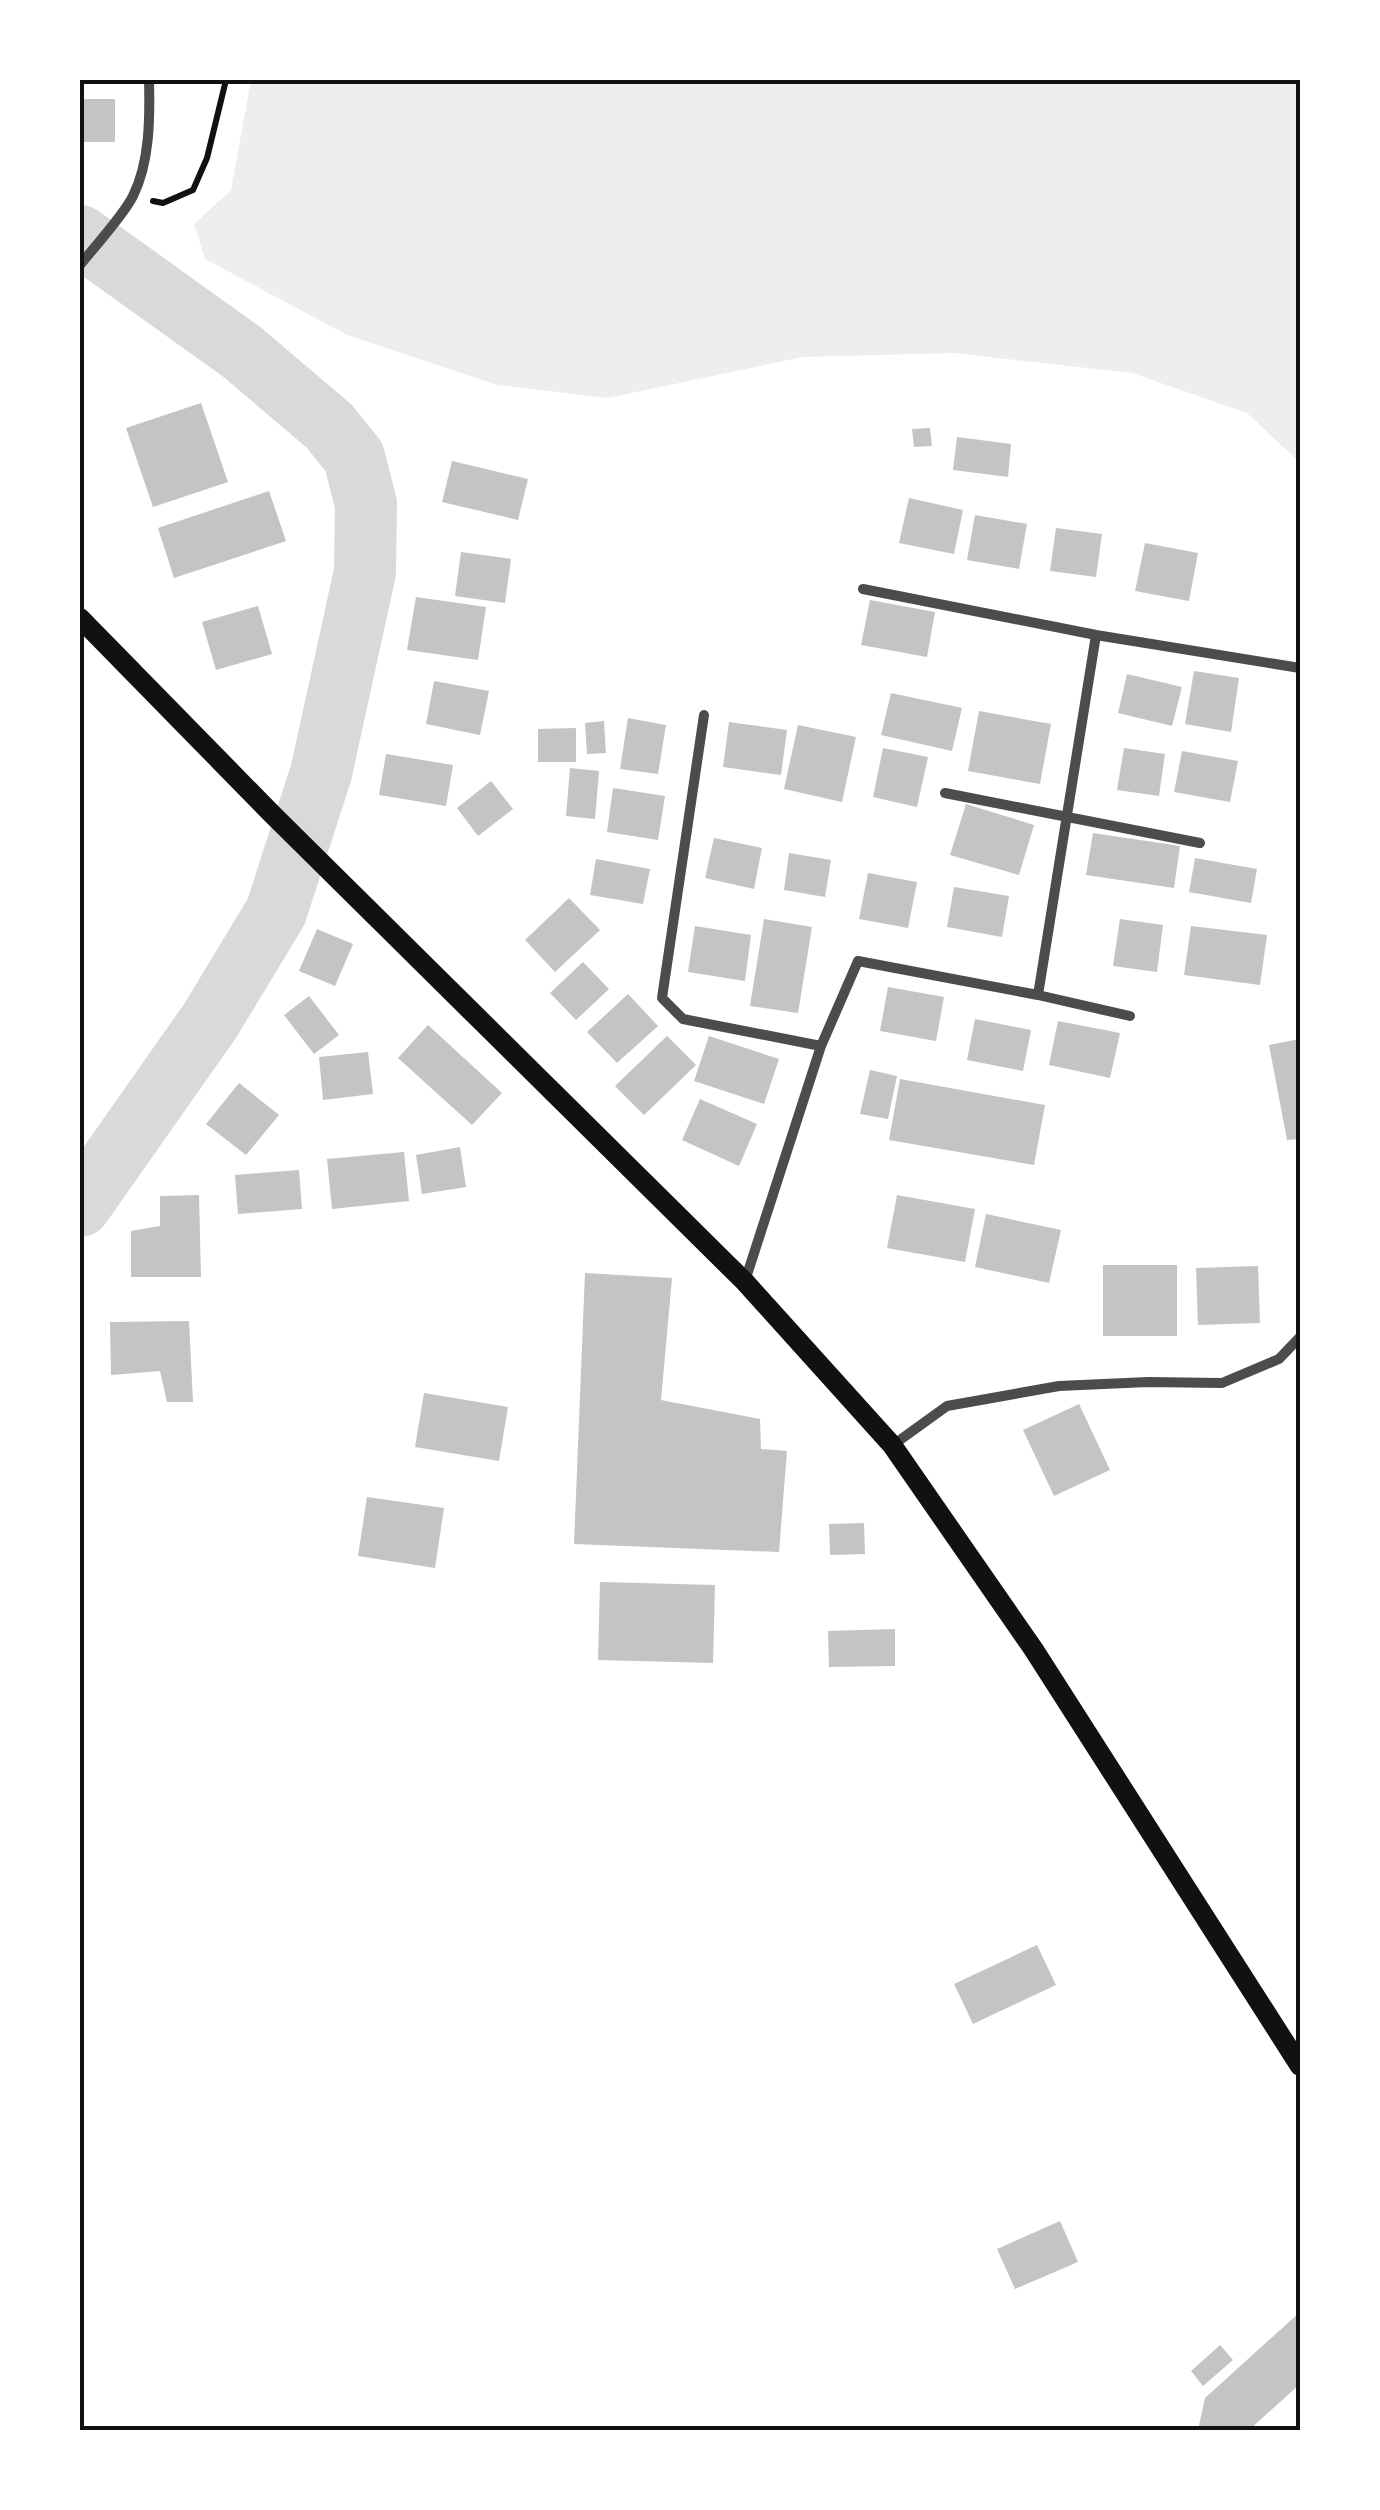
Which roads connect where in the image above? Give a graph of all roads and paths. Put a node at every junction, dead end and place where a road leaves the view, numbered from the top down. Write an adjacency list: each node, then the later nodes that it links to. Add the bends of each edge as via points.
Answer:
1 (149, 80): 3 (street, via 150,118)
2 (226, 80): 3 (path, via 193,190 163,202)
3 (132, 198): 4 (street)
4 (81, 264)
5 (863, 589): 7 (street)
6 (80, 618): 16 (main road)
7 (1096, 635): 8 (street); 11 (street)
8 (1300, 668)
9 (704, 715): 15 (street, via 662,998 683,1019)
10 (945, 793): 11 (street)
11 (1068, 816): 12 (street); 13 (street)
12 (1200, 843)
13 (1038, 995): 14 (street); 15 (street, via 858,961)
14 (1130, 1016)
15 (821, 1046): 16 (street)
16 (744, 1282): 18 (main road)
17 (1300, 1337): 18 (street, via 1278,1359 1222,1383 1060,1386 947,1406)
18 (892, 1445): 19 (main road, via 1034,1650)
19 (1300, 2066)

